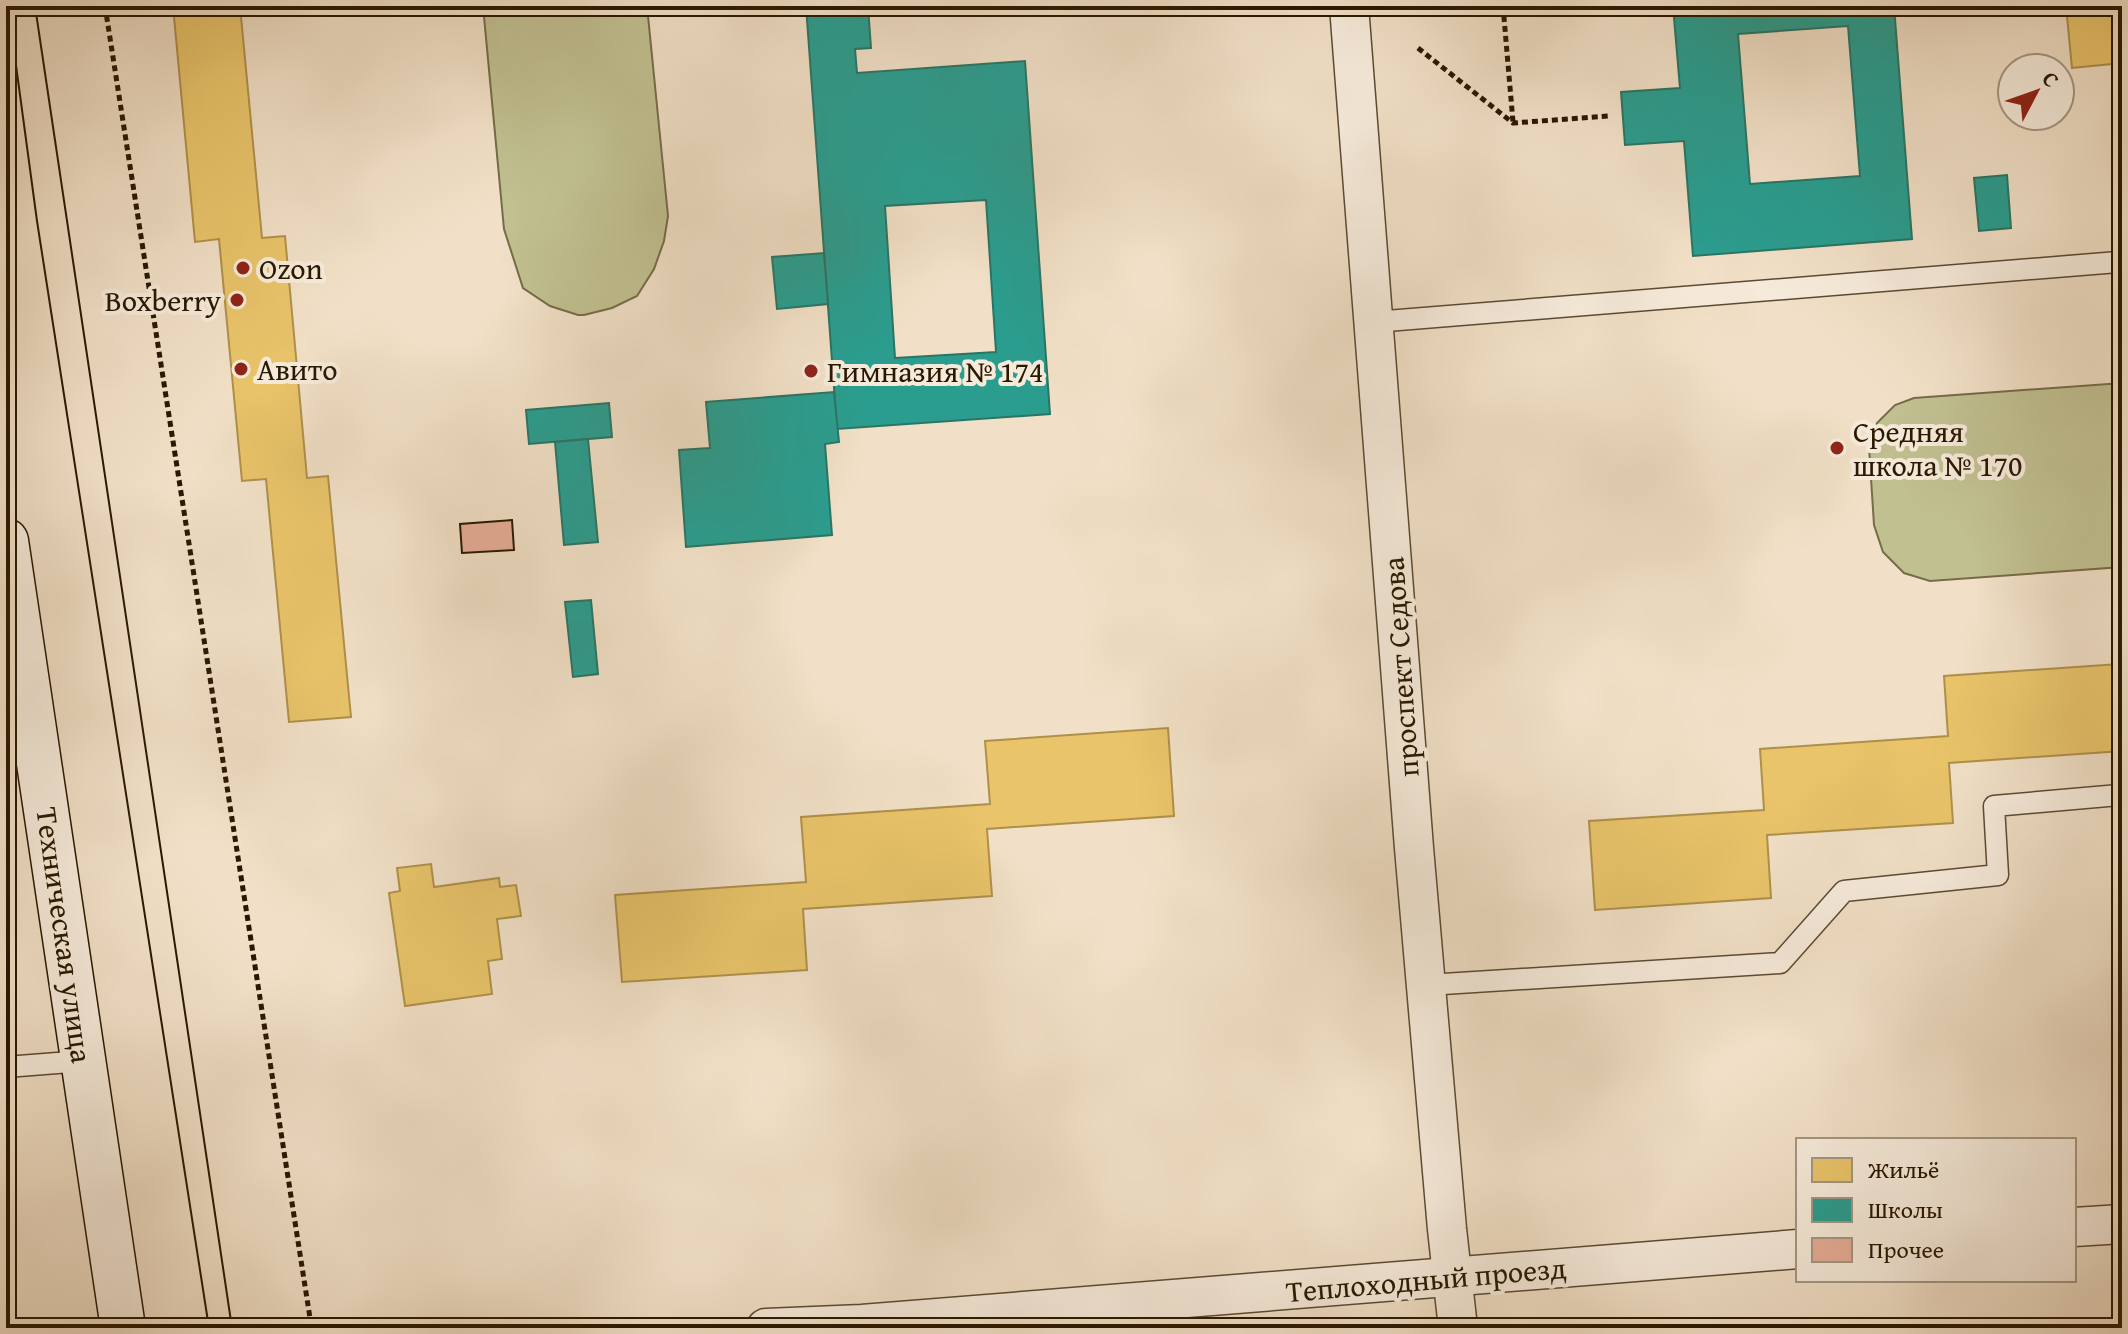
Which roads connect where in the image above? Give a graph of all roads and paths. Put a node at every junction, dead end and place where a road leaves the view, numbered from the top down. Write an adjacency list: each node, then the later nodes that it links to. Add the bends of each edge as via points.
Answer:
1 (105, 6): 18 (path)
2 (1349, 6): 8 (street, проспект Седова)
3 (1503, 6): 6 (path)
4 (1418, 48): 6 (path)
5 (1608, 116): 6 (path)
6 (1513, 123)
7 (2118, 262): 8 (lane)
8 (1374, 322): 11 (street, проспект Седова)
9 (6, 541): 12 (main road, Техническая улица)
10 (2119, 795): 11 (lane, via 1994,806 1998,875 1844,891 1780,963)
11 (1427, 985): 17 (street, проспект Седова)
12 (83, 1061): 13 (lane); 19 (main road, Техническая улица)
13 (6, 1067)
14 (2122, 1224): 15 (street)
15 (2076, 1227)
16 (1796, 1249): 17 (street, Теплоходный проезд)
17 (1453, 1275): 20 (street, Теплоходный проезд); 21 (street, проспект Седова)
18 (310, 1318)
19 (123, 1328)
20 (766, 1328)
21 (1458, 1328)

